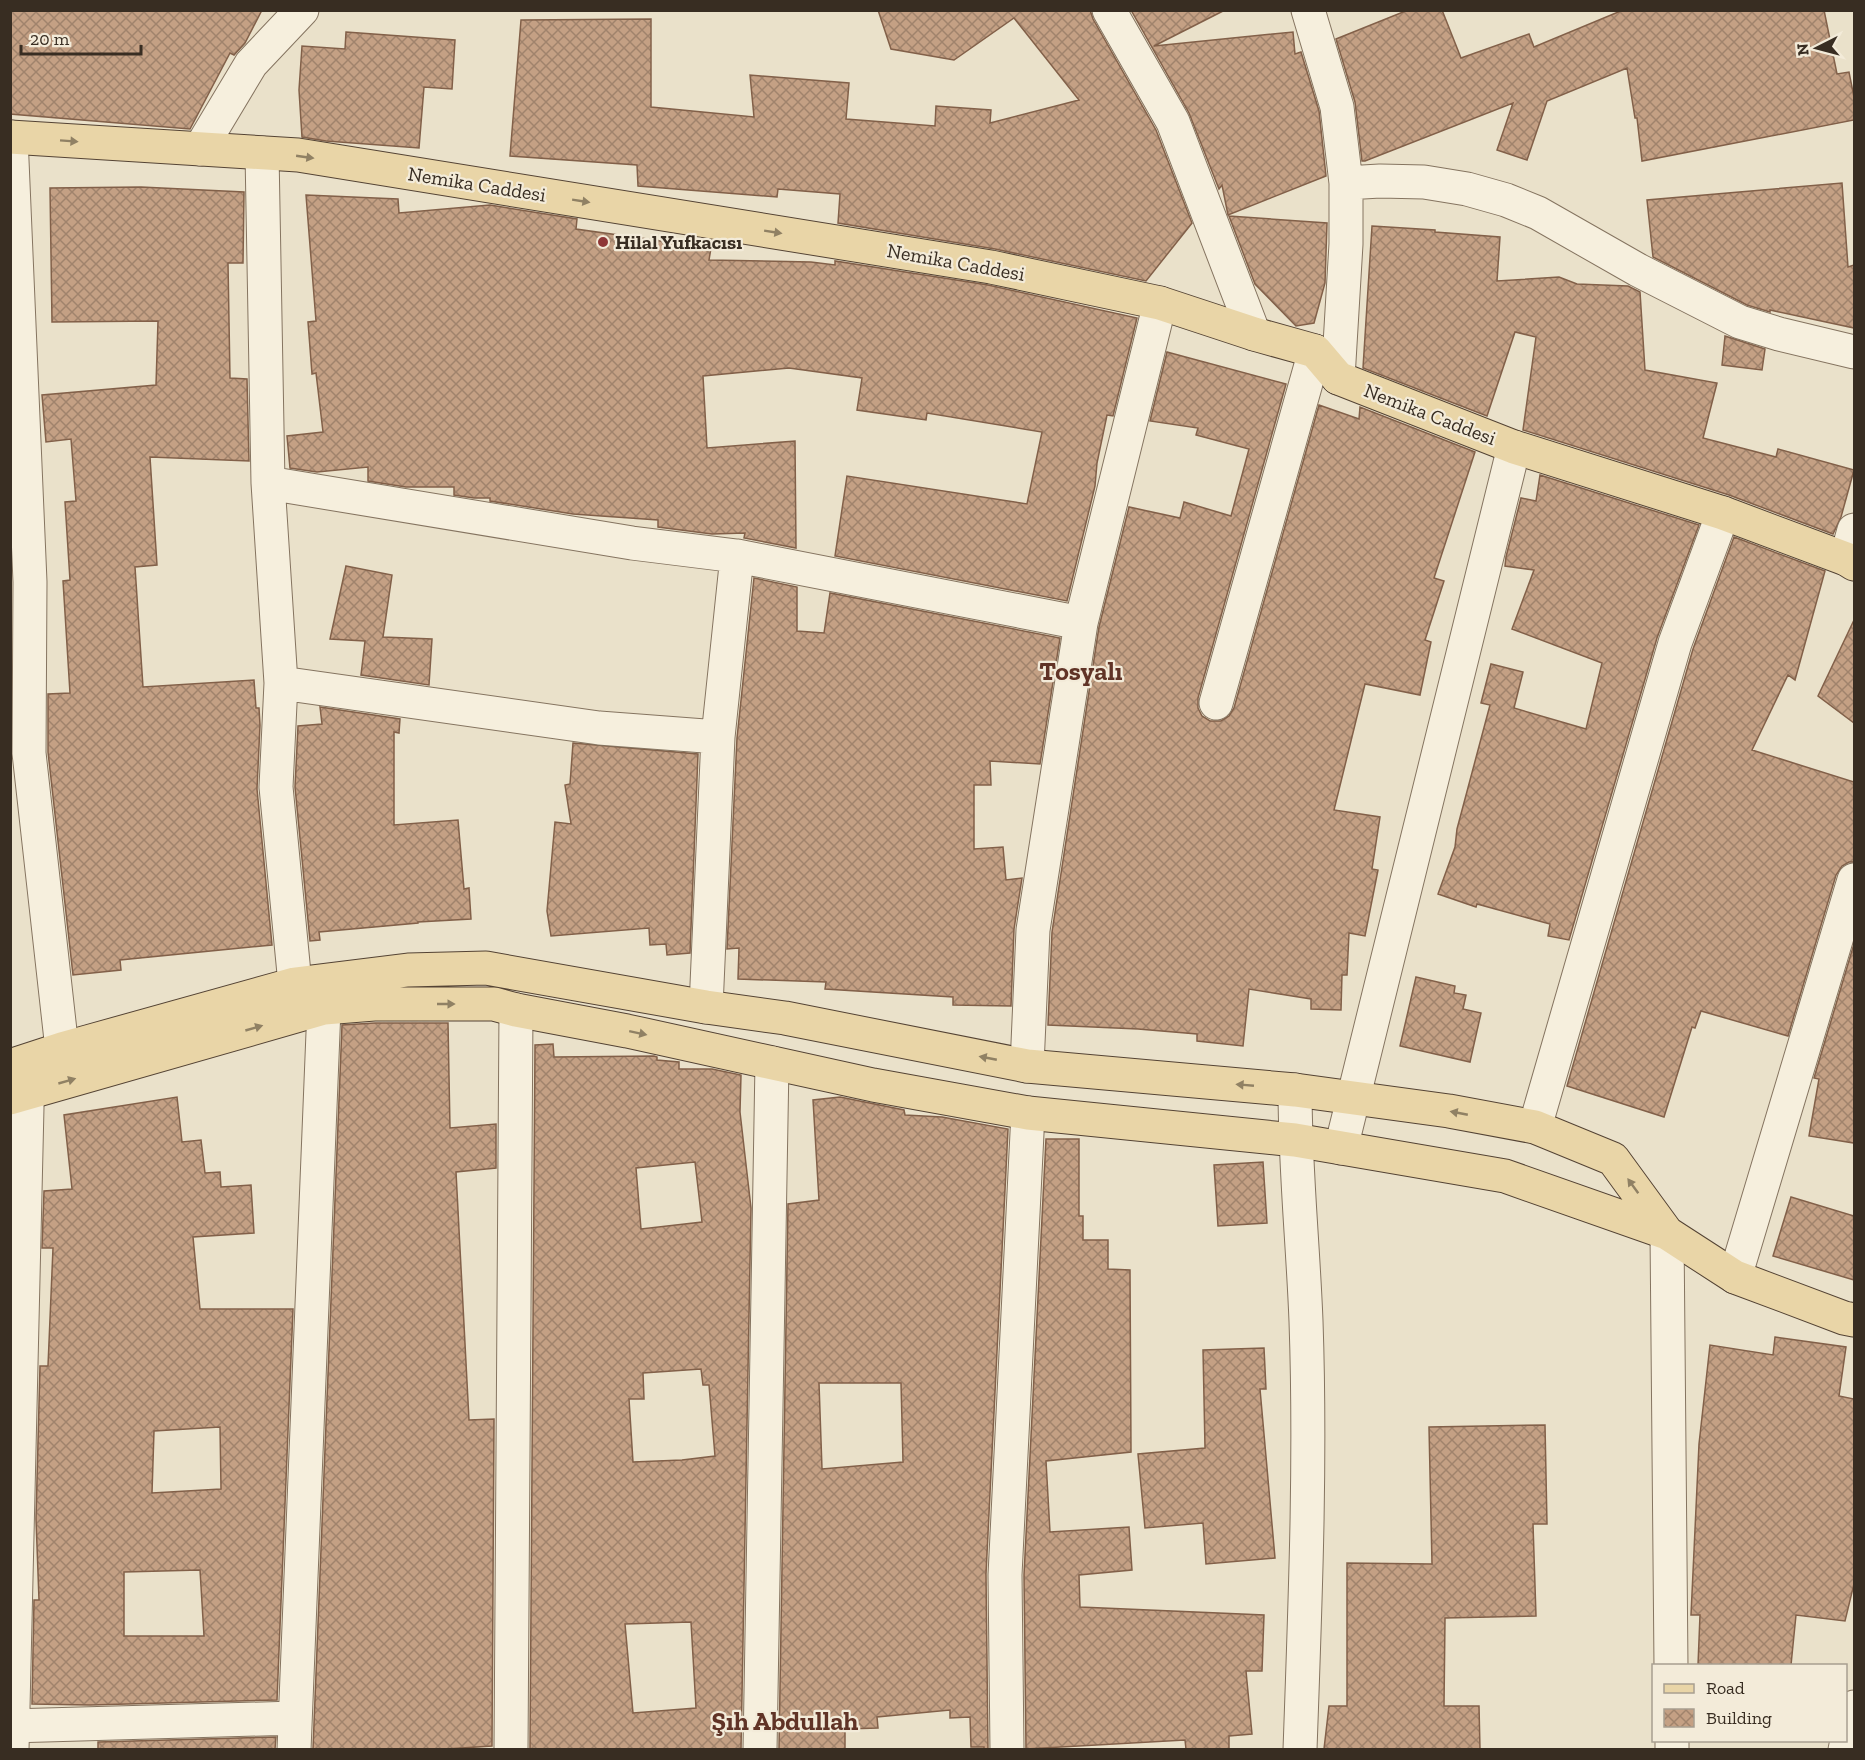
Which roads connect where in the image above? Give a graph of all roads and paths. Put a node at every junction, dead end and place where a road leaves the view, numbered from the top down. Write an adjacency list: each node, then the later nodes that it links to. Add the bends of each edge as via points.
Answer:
1 (302, 10): 5 (street, via 251,64)
2 (1109, 10): 9 (street, via 1173,122)
3 (1308, 10): 7 (street, via 1337,107)
4 (11, 137): 5 (main road, Nemika Caddesi, one-way to 5); 22 (street, via 30,582)
5 (200, 149): 6 (main road, Nemika Caddesi)
6 (262, 153): 8 (main road, Nemika Caddesi, one-way to 8, via 310,157 991,267); 14 (street)
7 (1346, 183): 11 (street, via 1424,182 1506,200 1538,213 1740,322); 12 (street)
8 (1160, 303): 9 (main road, Nemika Caddesi); 18 (street)
9 (1254, 334): 10 (main road, Nemika Caddesi)
10 (1315, 351): 12 (main road, Nemika Caddesi); 20 (street)
11 (1854, 352)
12 (1338, 378): 13 (main road, Nemika Caddesi)
13 (1514, 447): 15 (main road, Nemika Caddesi); 33 (street)
14 (268, 483): 17 (street, via 632,543); 19 (street)
15 (1723, 513): 16 (main road, Nemika Caddesi); 35 (street, via 1676,643)
16 (1852, 551)
17 (737, 556): 18 (street); 21 (street)
18 (1081, 623): 30 (street, via 1032,930)
19 (281, 683): 21 (street, via 599,728); 24 (street, via 276,787)
20 (1216, 703)
21 (718, 737): 25 (street)
22 (20, 754): 28 (street)
23 (1854, 880): 39 (street)
24 (295, 984): 25 (main road, via 408,970 486,968); 28 (main road)
25 (706, 1007): 30 (main road, one-way to 25, via 785,1018)
26 (324, 1008): 27 (main road, one-way to 27, via 494,1004); 31 (main road, one-way to 26); 44 (street)
27 (516, 1010): 29 (main road, one-way to 29); 46 (street)
28 (62, 1049): 31 (main road)
29 (772, 1063): 34 (main road); 47 (street)
30 (1027, 1066): 32 (main road, one-way to 30)
31 (19, 1079): 43 (street)
32 (1295, 1090): 33 (main road); 36 (street)
33 (1354, 1098): 35 (main road, one-way to 33); 37 (street)
34 (1028, 1113): 36 (main road); 48 (street, via 1005,1575)
35 (1535, 1127): 38 (main road, one-way to 35, via 1613,1159)
36 (1295, 1140): 37 (main road); 49 (street, via 1306,1322 1307,1523)
37 (1341, 1148): 38 (main road, via 1505,1176)
38 (1667, 1233): 39 (main road); 41 (street)
39 (1736, 1277): 40 (main road)
40 (1854, 1320)
41 (1671, 1664)
42 (1854, 1707): 45 (street)
43 (11, 1734): 44 (street)
44 (294, 1734)
45 (1847, 1740)
46 (511, 1749)
47 (760, 1749)
48 (1007, 1749)
49 (1300, 1749)

